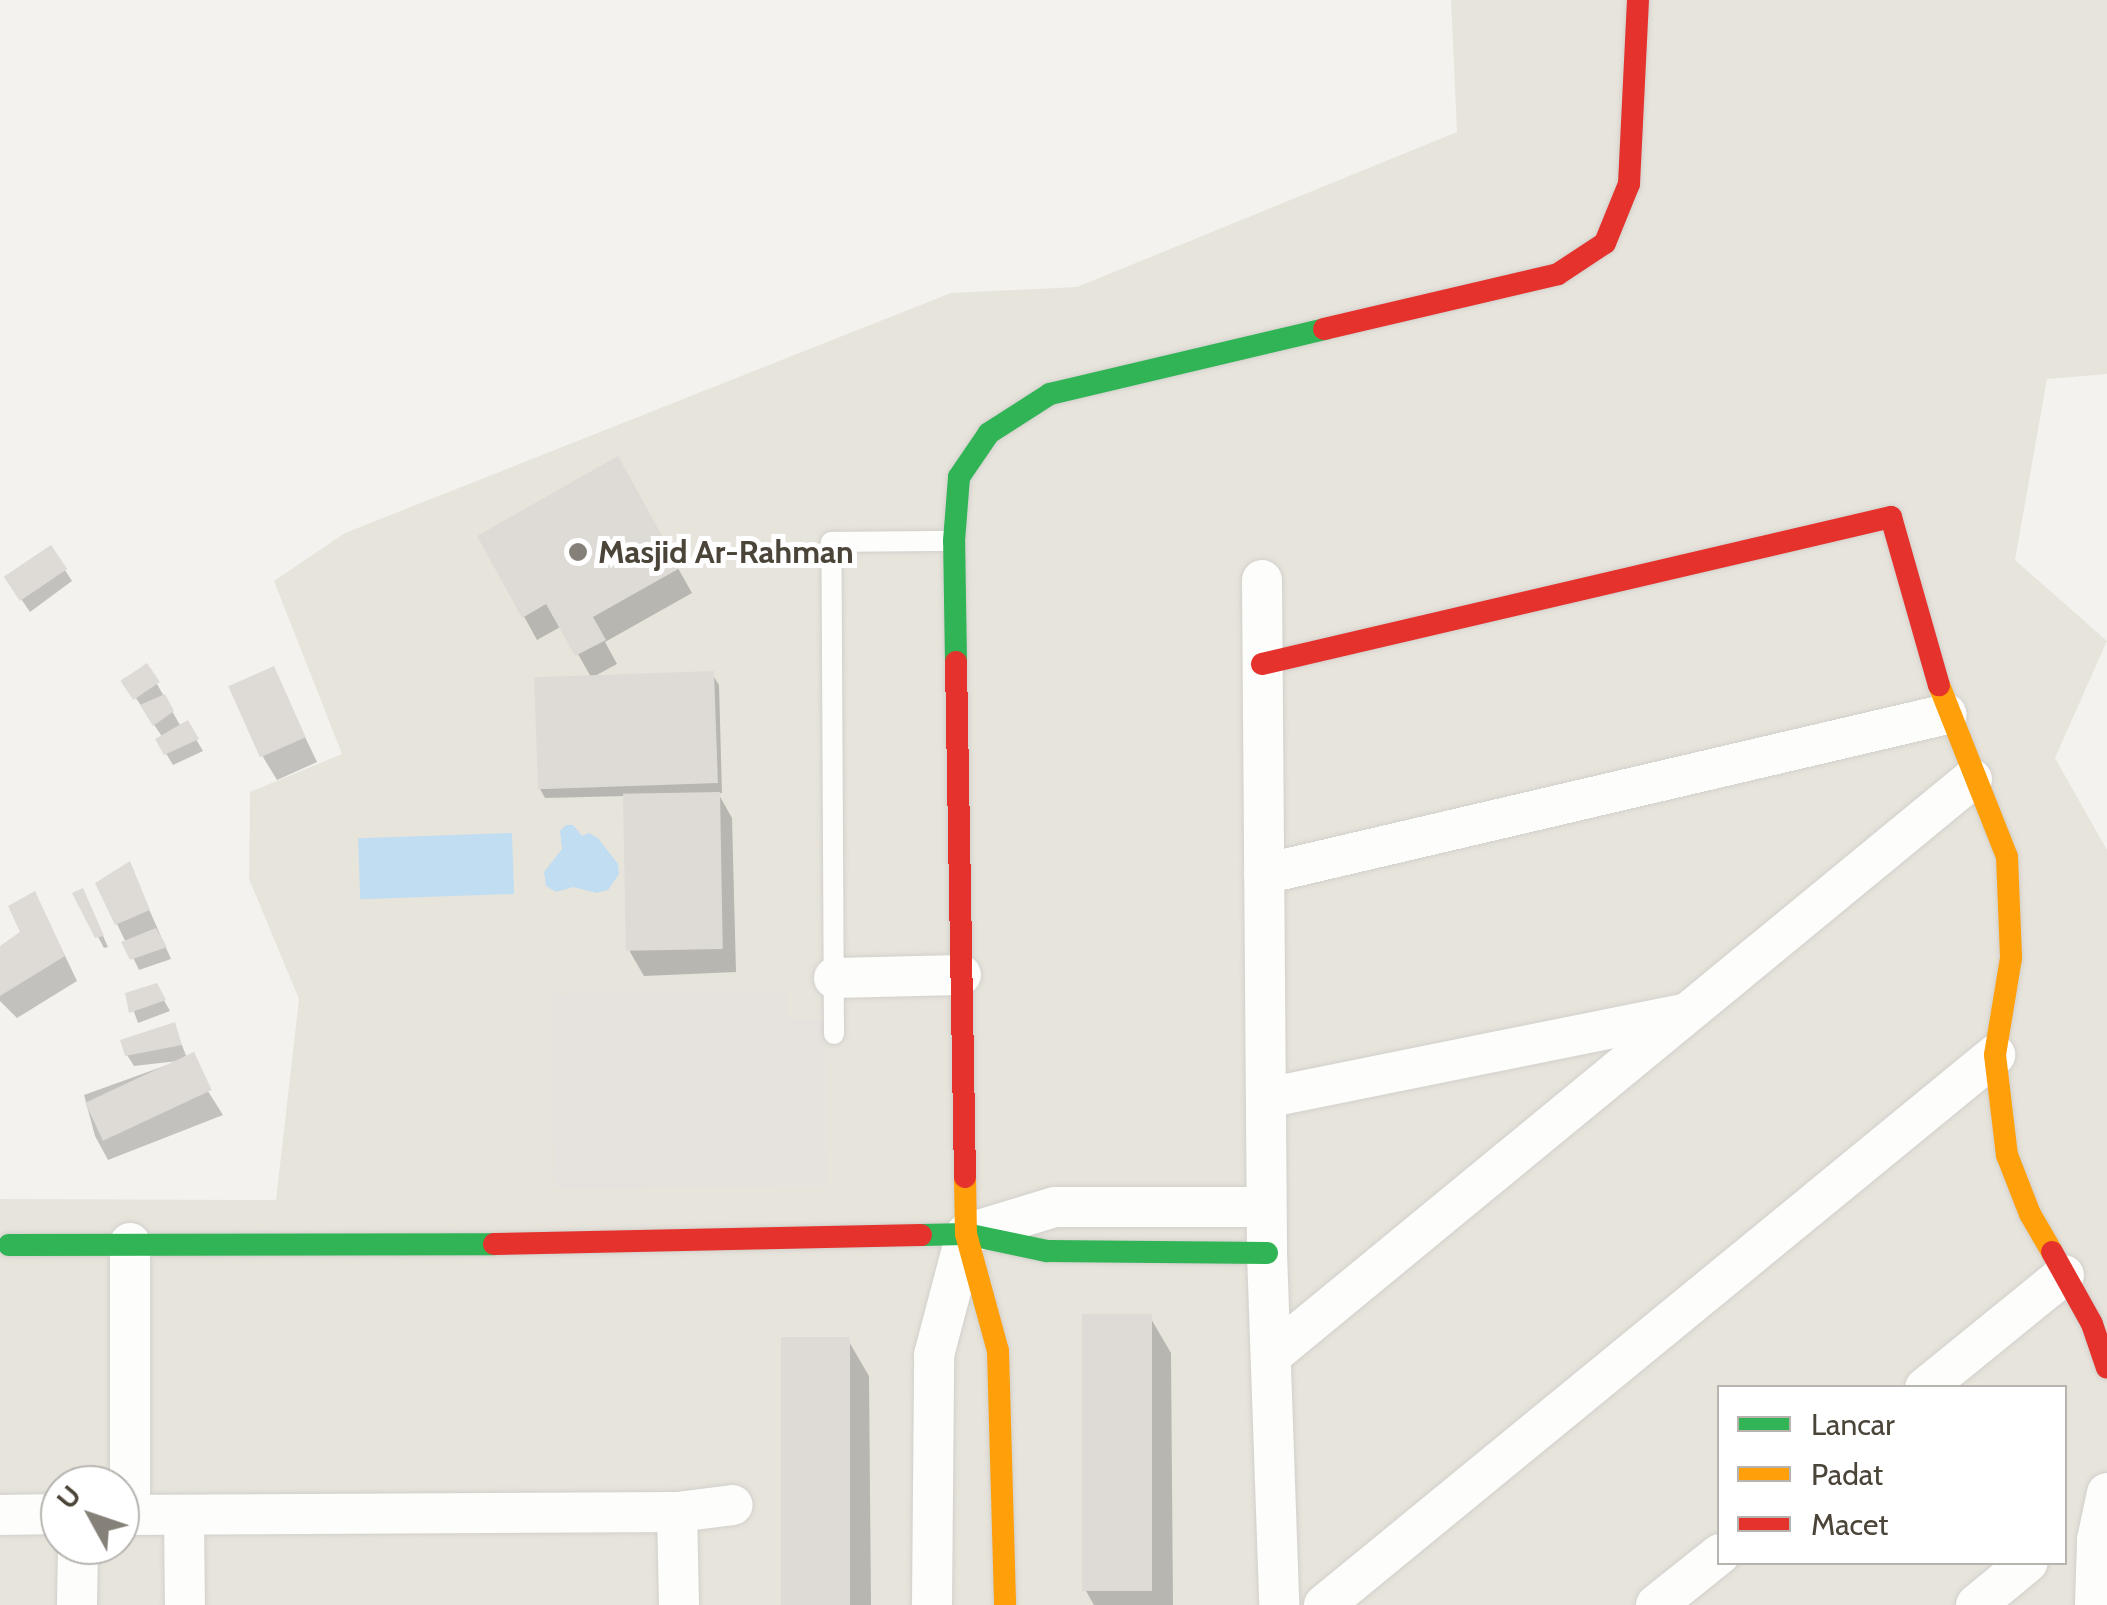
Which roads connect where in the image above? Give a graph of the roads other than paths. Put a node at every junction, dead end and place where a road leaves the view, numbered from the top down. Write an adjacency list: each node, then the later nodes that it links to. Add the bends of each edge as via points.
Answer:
1 (1638, 0): 2 (street, via 1629,184 1605,243 1558,274 1050,394 989,433 959,477)
2 (954, 540): 8 (street); 9 (lane, via 830,542)
3 (1262, 580): 4 (street)
4 (1262, 664): 5 (street, via 1890,516); 7 (street)
5 (1947, 714): 6 (street); 7 (street)
6 (1972, 779): 10 (street); 12 (street, via 2007,857 2011,958)
7 (1264, 874): 13 (street)
8 (962, 975): 9 (street); 15 (street)
9 (834, 978): 11 (lane)
10 (1687, 1013): 13 (street); 20 (street)
11 (834, 1034)
12 (1995, 1055): 19 (street, via 2007,1155); 41 (street)
13 (1266, 1098): 14 (street)
14 (1266, 1207): 15 (street, via 1056,1208); 18 (street)
15 (966, 1234): 16 (street, via 418,1246); 18 (street, via 1047,1251); 38 (street, via 934,1355); 39 (street, via 998,1352)
16 (130, 1243): 17 (street); 23 (street)
17 (9, 1245)
18 (1267, 1253): 20 (street)
19 (2064, 1275): 21 (street); 22 (street)
20 (1273, 1354): 40 (street)
21 (2107, 1368)
22 (1929, 1385)
23 (126, 1465)
24 (2107, 1493): 31 (street)
25 (733, 1504): 26 (street)
26 (677, 1512): 30 (street); 37 (street)
27 (40, 1514): 28 (street)
28 (0, 1515)
29 (140, 1515): 30 (street)
30 (184, 1516): 36 (street)
31 (2081, 1542): 44 (street)
32 (1717, 1556): 42 (street)
33 (78, 1565): 35 (street)
34 (2024, 1565): 43 (street)
35 (77, 1605)
36 (185, 1605)
37 (678, 1605)
38 (932, 1605)
39 (1005, 1605)
40 (1279, 1605)
41 (1324, 1605)
42 (1656, 1605)
43 (1976, 1605)
44 (2095, 1605)

